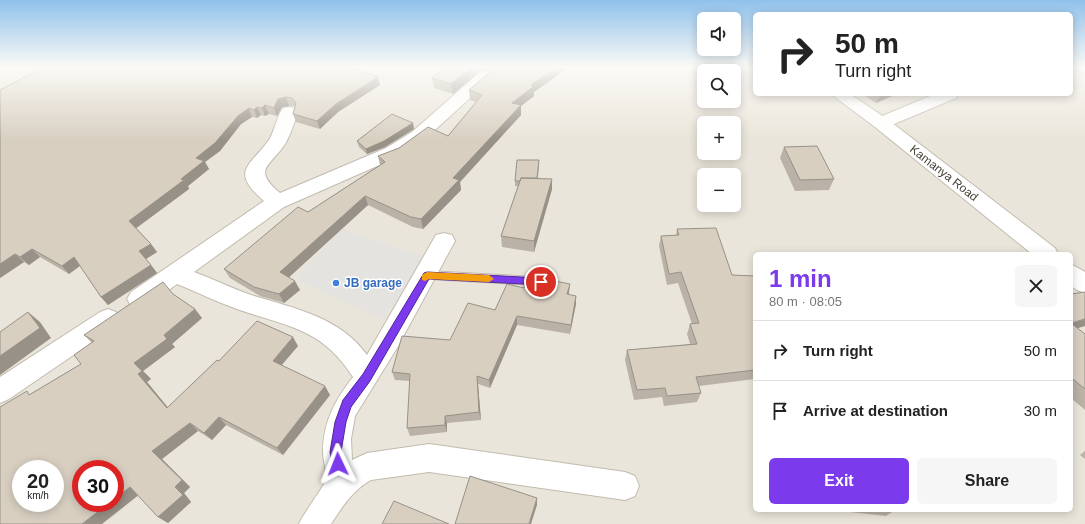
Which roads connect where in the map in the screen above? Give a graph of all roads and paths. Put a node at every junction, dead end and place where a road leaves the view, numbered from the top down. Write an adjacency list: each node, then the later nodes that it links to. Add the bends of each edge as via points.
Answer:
1 (468, 91): 6 (street, via 418,136 393,152)
2 (842, 96): 5 (street, Kamanya Road)
3 (945, 96): 5 (street)
4 (289, 112): 6 (street, via 276,143 258,163 255,172 256,180)
5 (881, 123): 8 (street, Kamanya Road)
6 (277, 202): 9 (street)
7 (444, 241): 10 (street)
8 (1044, 252)
9 (176, 274): 12 (street, via 244,302 304,320 331,335 353,356); 13 (street)
10 (427, 275): 11 (lane); 12 (street)
11 (548, 282)
12 (367, 378): 14 (street, via 347,404 340,422 336,452)
13 (0, 391)
14 (341, 486): 15 (street, via 354,474 367,467 429,458); 16 (street)
15 (625, 486)
16 (314, 524)

